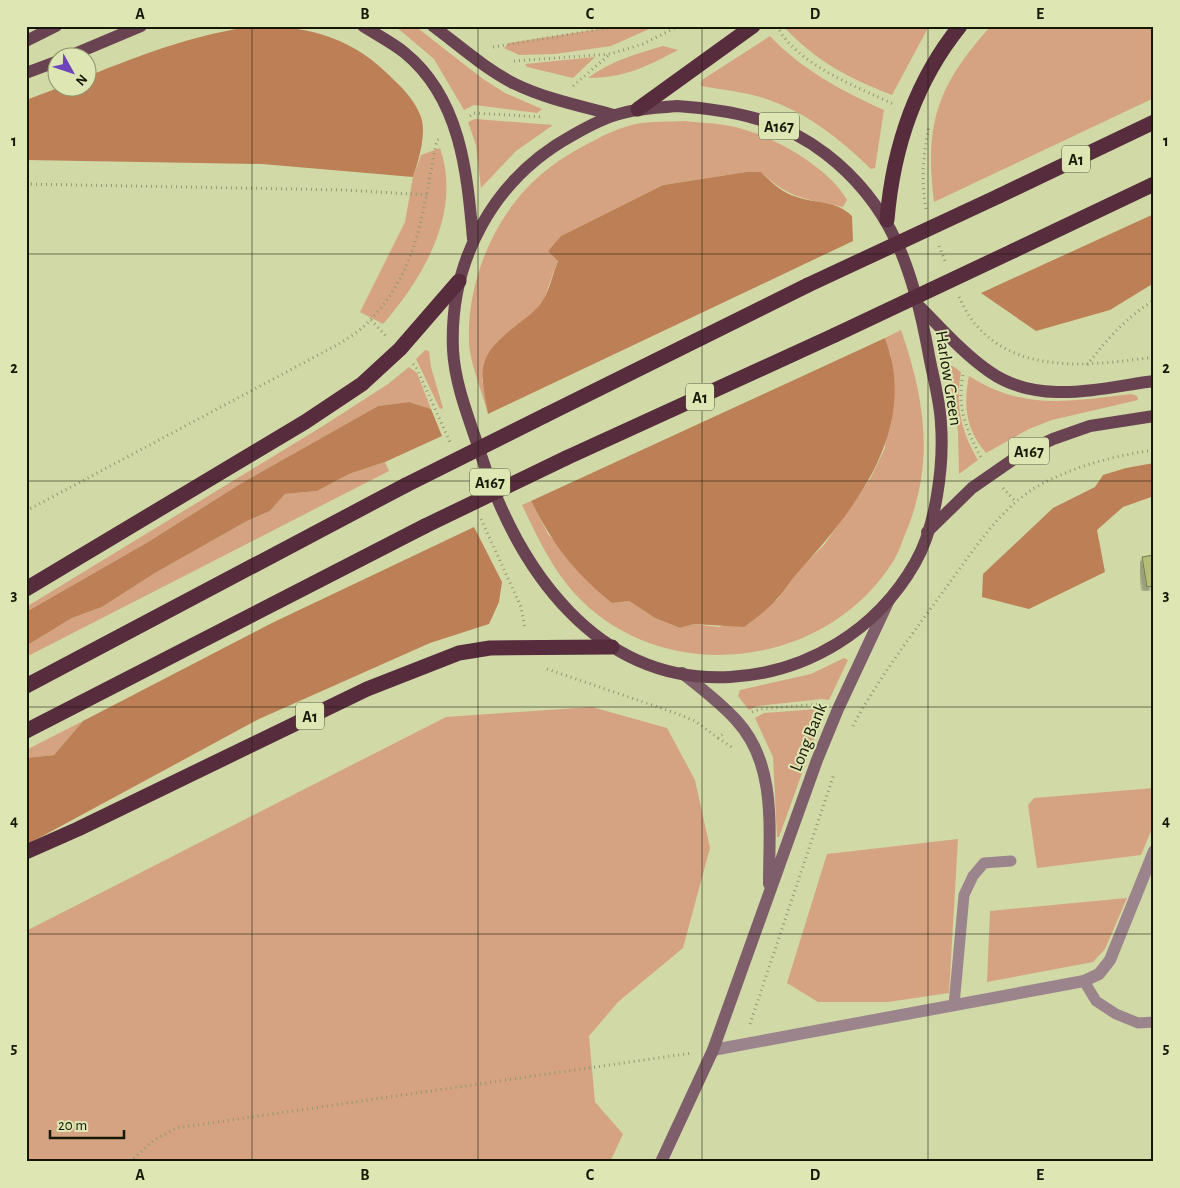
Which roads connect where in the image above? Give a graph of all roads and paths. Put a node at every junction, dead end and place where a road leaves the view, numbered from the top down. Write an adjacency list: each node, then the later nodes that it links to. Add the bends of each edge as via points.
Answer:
1 (56, 26): 10 (main road)
2 (141, 26): 11 (main road)
3 (363, 26): 28 (main road, A167, via 405,53 426,74 455,127 465,162)
4 (433, 26): 13 (main road)
5 (619, 26): 13 (path, via 509,43)
6 (679, 26): 12 (path, via 643,44)
7 (753, 26): 18 (highway)
8 (778, 26): 17 (path, via 803,55 822,69)
9 (960, 26): 27 (highway, via 925,79 910,112 894,165)
10 (26, 41)
11 (89, 48)
12 (610, 54): 13 (path, via 524,62); 16 (path)
13 (472, 56): 20 (main road, via 515,84)
14 (48, 65): 15 (main road)
15 (26, 73)
16 (582, 77)
17 (887, 101)
18 (638, 109): 20 (main road, Harlow Green / A167); 27 (main road, Harlow Green / A167, via 677,106 716,109 773,123 825,153 870,197)
19 (474, 113): 21 (path)
20 (614, 115): 28 (main road, Harlow Green / A167, via 564,140 522,172 502,193)
21 (543, 117)
22 (1154, 122): 47 (highway, A1, bridge, via 808,285 546,415 406,485)
23 (437, 140): 26 (path)
24 (26, 184): 26 (path, via 344,190)
25 (1154, 184): 51 (highway, A1, bridge, via 425,526)
26 (428, 195): 40 (path, via 413,252 388,298 370,320 336,346)
27 (887, 220): 31 (main road, Harlow Green / A167, via 907,265)
28 (473, 239): 29 (main road, Harlow Green / A167)
29 (459, 281): 42 (highway, via 384,366 362,384 305,422); 44 (main road, Harlow Green / A167, via 453,349 458,383 487,474 512,532 536,574 560,604)
30 (1154, 300): 34 (path, via 1112,333)
31 (920, 307): 36 (main road, A167, via 972,358 996,376 1023,388 1060,392); 41 (main road, Harlow Green / A167, via 941,423 940,479)
32 (987, 336): 34 (path, via 997,344 1027,356 1063,364)
33 (1154, 357): 34 (path)
34 (1087, 365)
35 (963, 375): 39 (path, via 961,410)
36 (1154, 381)
37 (1154, 416): 41 (main road, A167, via 1090,426 1021,454 972,488)
38 (1154, 450): 50 (path, via 1100,461 1066,473 1016,502 972,553 896,658)
39 (981, 457)
40 (26, 511)
41 (928, 532): 43 (main road, Harlow Green / A167, via 918,559)
42 (26, 589)
43 (891, 598): 46 (main road, Harlow Green / A167, via 857,631 818,656 774,672 728,677); 57 (main road, Long Bank, via 831,726)
44 (612, 647): 46 (main road, Harlow Green / A167, via 652,666); 55 (highway, A1, via 490,648 450,656 366,689)
45 (545, 669): 52 (path, via 678,714 718,738)
46 (682, 673): 57 (main road, Long Bank, via 732,716 753,745 764,771 769,801)
47 (26, 686)
48 (823, 704): 49 (path, via 760,709)
49 (750, 713)
50 (859, 716)
51 (26, 731)
52 (725, 732)
53 (837, 766): 61 (path)
54 (1154, 851): 58 (street, via 1110,960 1099,974)
55 (26, 852)
56 (1011, 861): 59 (lane, via 984,863 973,876 964,896)
57 (769, 894): 62 (main road, Long Bank)
58 (1084, 981): 59 (street); 60 (lane, via 1096,1001 1116,1014 1138,1023)
59 (954, 1005): 61 (street)
60 (1154, 1022)
61 (743, 1044): 62 (street)
62 (713, 1050): 63 (path, via 176,1128 153,1141); 64 (main road, Long Bank)
63 (130, 1162)
64 (661, 1162)

